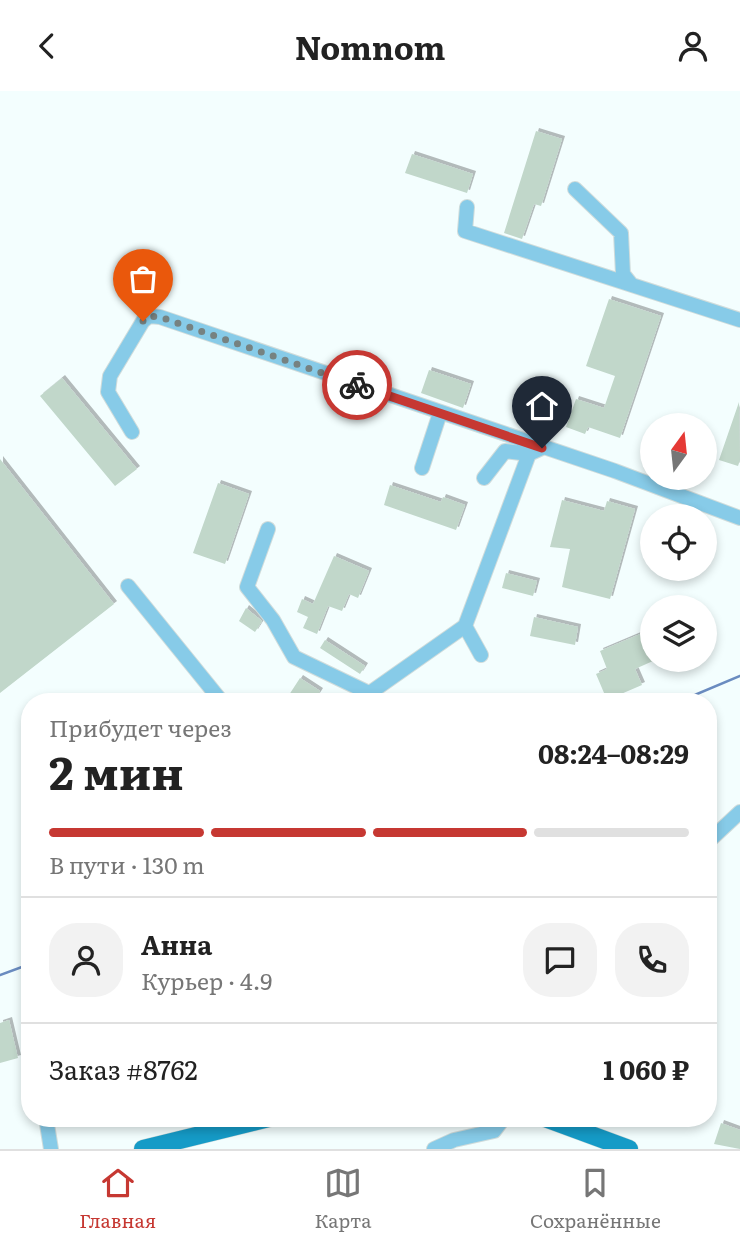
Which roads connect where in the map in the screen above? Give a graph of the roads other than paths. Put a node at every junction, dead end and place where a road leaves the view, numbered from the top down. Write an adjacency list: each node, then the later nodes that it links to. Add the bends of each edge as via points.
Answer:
1 (575, 189): 3 (street, via 621,233 622,274)
2 (467, 207): 3 (street, via 465,231)
3 (631, 284): 4 (street)
4 (740, 320)
5 (440, 413): 6 (street, via 149,316 110,376 108,392); 7 (street); 8 (street)
6 (132, 432)
7 (535, 451): 9 (street, via 505,451); 10 (street); 13 (street)
8 (422, 468)
9 (484, 478)
10 (740, 518)
11 (268, 529): 16 (street, via 247,587 294,657)
12 (128, 586): 15 (street)
13 (465, 626): 14 (street); 17 (street)
14 (481, 655)
15 (215, 693)
16 (356, 693)
17 (369, 693)
18 (740, 812): 19 (street)
19 (717, 834)
20 (47, 1127): 24 (street)
21 (233, 1127): 25 (main road)
22 (497, 1127): 26 (street)
23 (569, 1127): 27 (main road)
24 (51, 1149)
25 (144, 1149)
26 (434, 1149)
27 (629, 1149)

